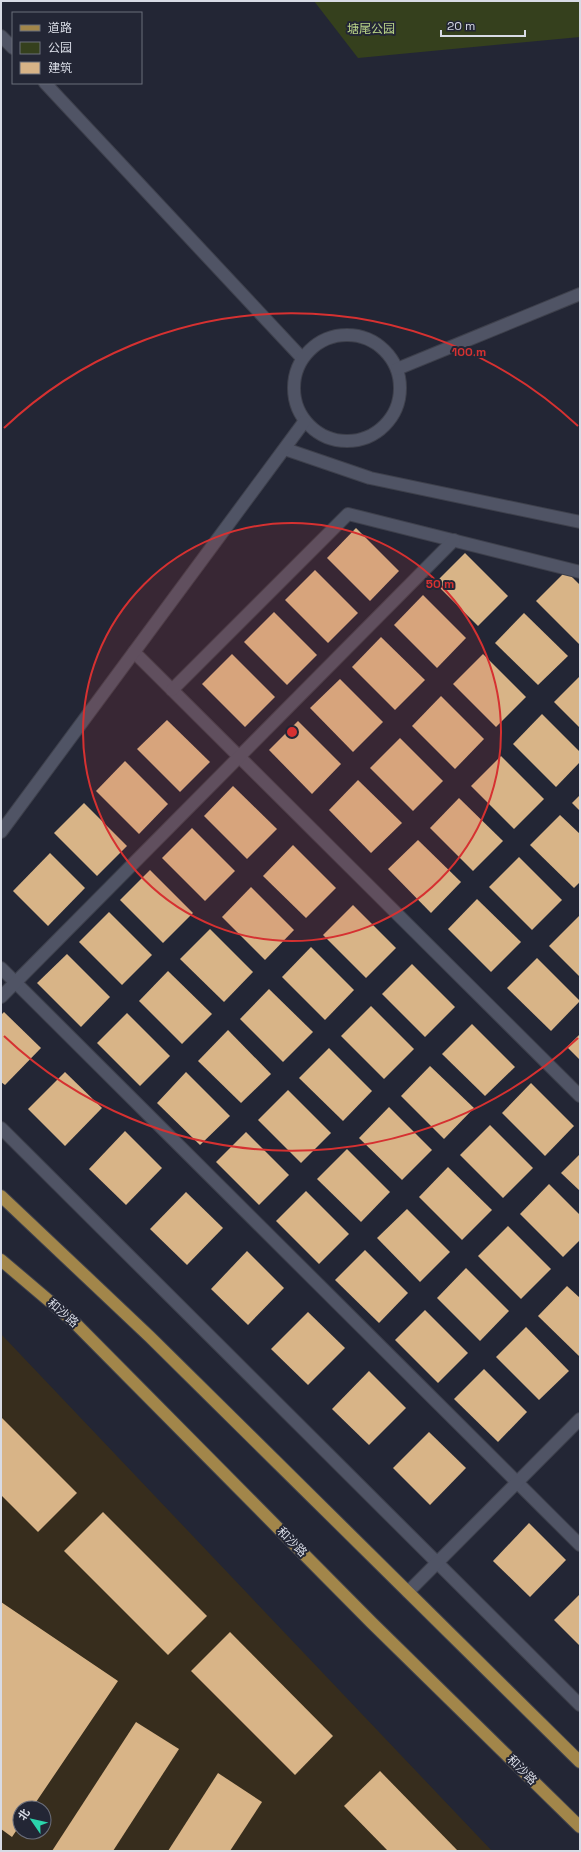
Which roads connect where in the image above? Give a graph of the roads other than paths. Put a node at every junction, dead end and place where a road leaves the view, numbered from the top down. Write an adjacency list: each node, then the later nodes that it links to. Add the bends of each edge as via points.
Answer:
1 (1, 36): 2 (street)
2 (12, 47)
3 (46, 84): 5 (street)
4 (580, 294): 6 (street)
5 (302, 358): 6 (street, via 314,345 330,337 348,334 365,337 377,343 390,356); 7 (street, via 294,374 293,385 295,403)
6 (397, 369): 7 (street, via 401,387 396,410 385,426 367,438 337,441 320,435)
7 (304, 422): 8 (street)
8 (285, 449): 9 (street, via 370,478); 12 (street)
9 (580, 522)
10 (454, 540): 11 (street); 13 (street, via 348,514); 14 (street)
11 (580, 572)
12 (134, 652): 13 (street); 15 (street)
13 (172, 690): 14 (street)
14 (239, 757): 17 (street); 19 (street)
15 (1, 832)
16 (1, 968): 17 (street)
17 (16, 982): 18 (street); 24 (street)
18 (1, 997)
19 (580, 1096)
20 (1, 1128): 26 (street)
21 (1, 1196): 27 (main road, via 155,1343)
22 (1, 1260): 30 (main road, 和沙路, via 74,1322)
23 (580, 1419): 24 (street)
24 (517, 1482): 25 (street); 26 (street)
25 (580, 1545)
26 (437, 1563): 27 (street); 28 (street)
27 (408, 1592): 29 (main road)
28 (580, 1705)
29 (580, 1762)
30 (580, 1827)

